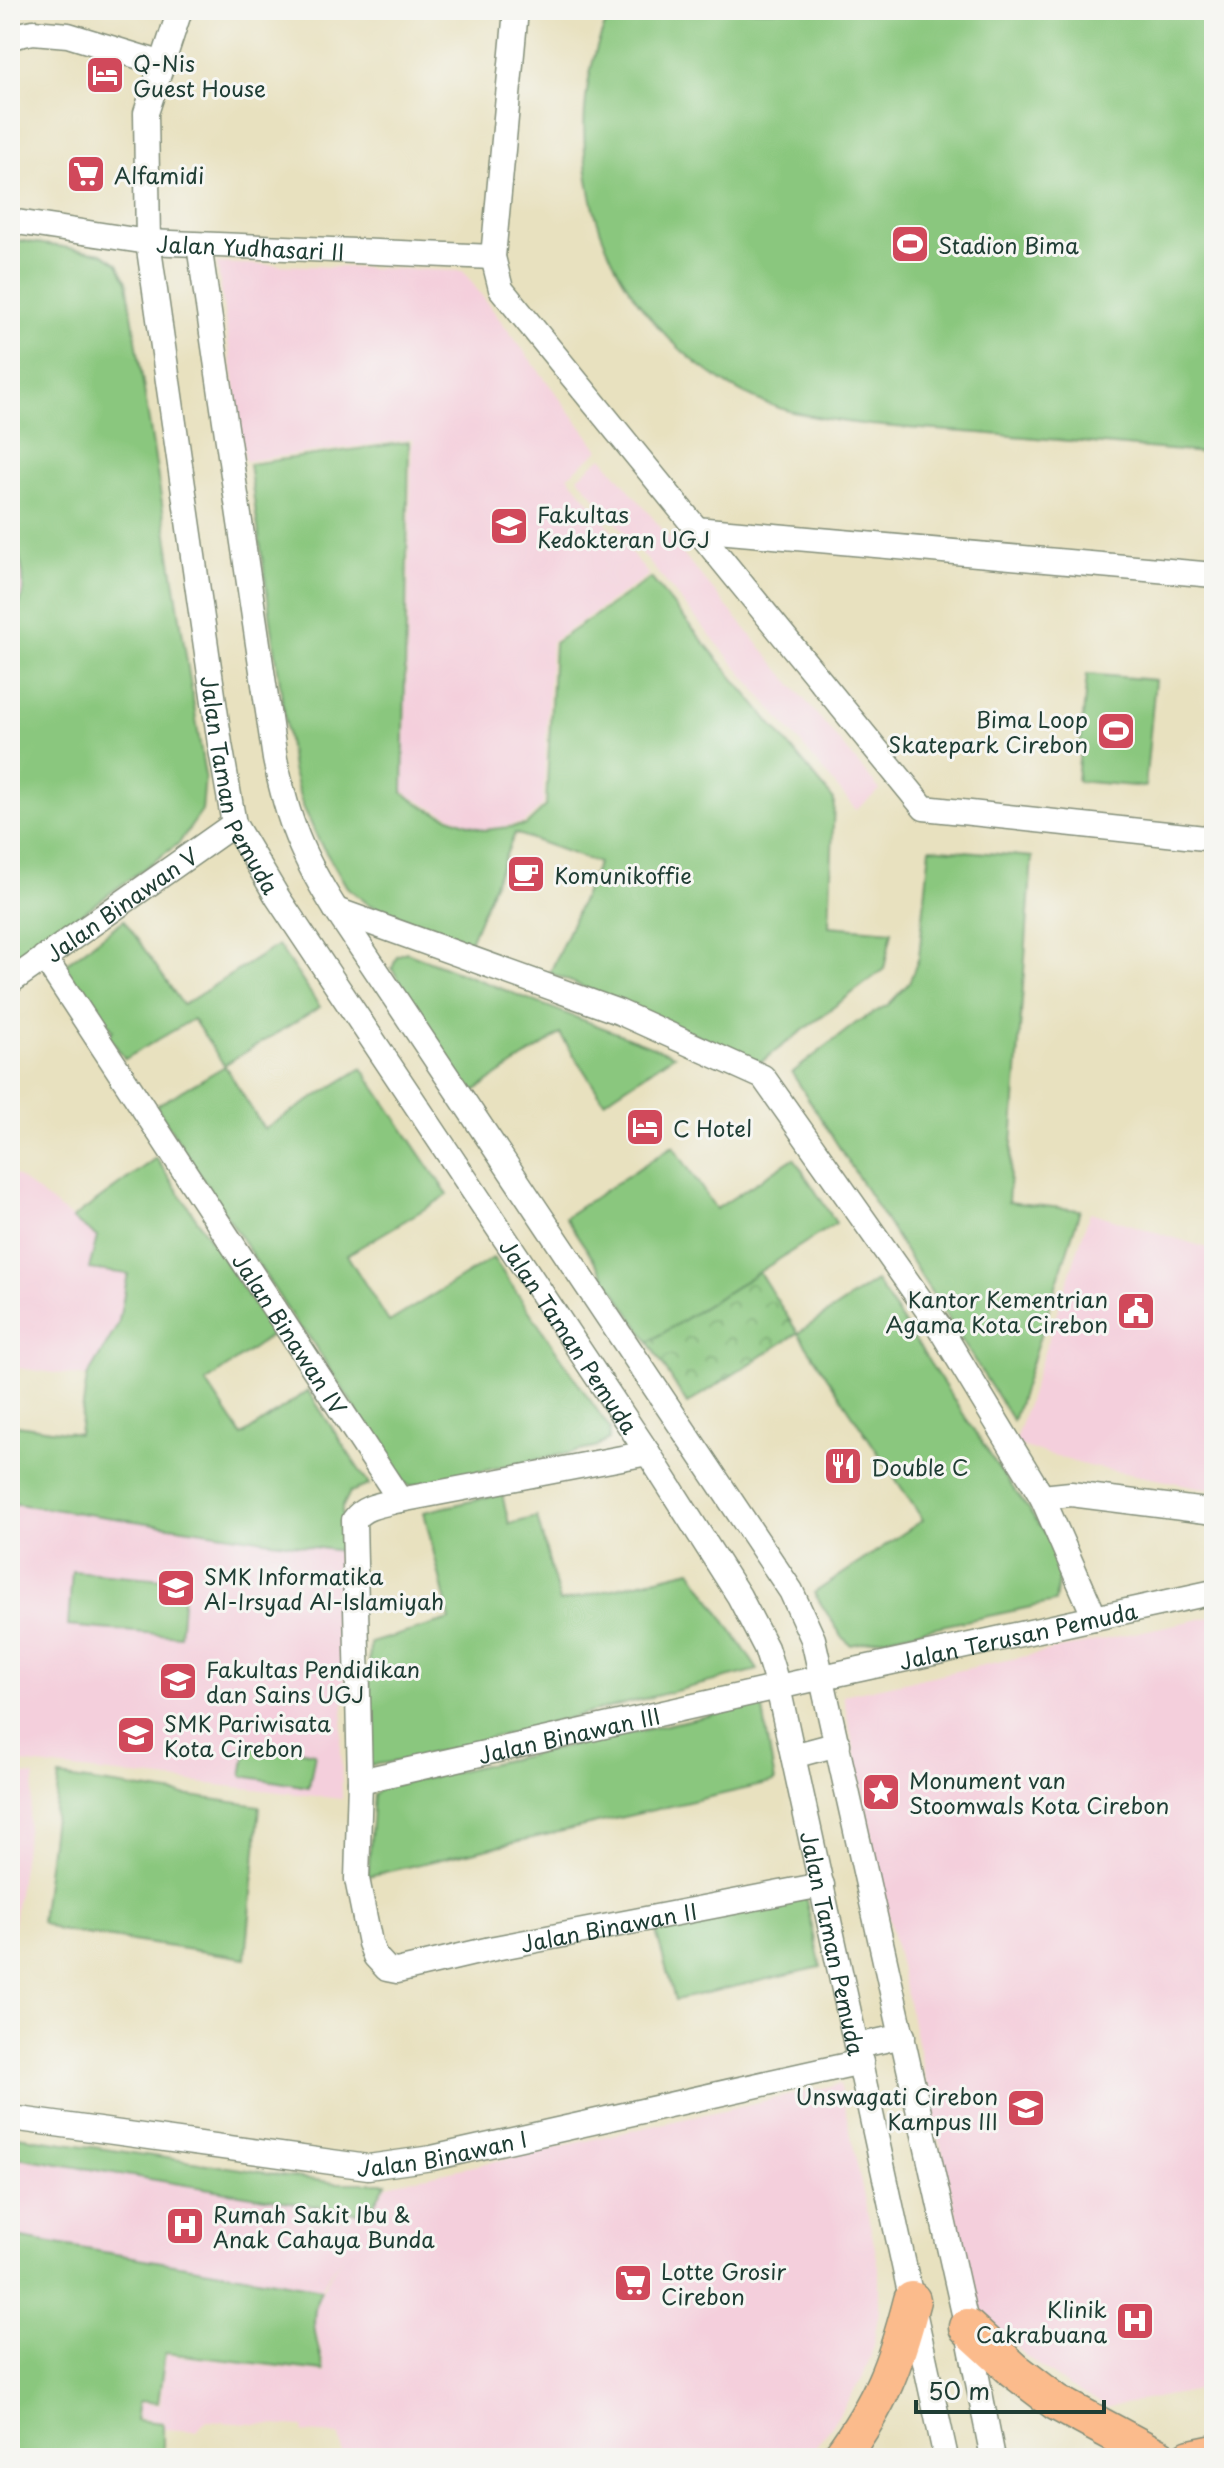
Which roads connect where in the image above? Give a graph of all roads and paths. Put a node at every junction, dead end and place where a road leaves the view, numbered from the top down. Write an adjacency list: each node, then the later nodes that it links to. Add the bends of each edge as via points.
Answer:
1 (180, 10): 4 (street, Jalan Taman Pemuda)
2 (516, 10): 8 (street)
3 (31, 34): 4 (street, via 68,35)
4 (163, 64): 6 (street, Jalan Taman Pemuda, via 146,113)
5 (10, 221): 6 (street, Jalan Yudhasari II)
6 (148, 242): 7 (street, Jalan Yudhasari II); 11 (street, Jalan Taman Pemuda)
7 (199, 245): 8 (street, Jalan Yudhasari II); 13 (street, Jalan Taman Pemuda, via 282,793 310,870)
8 (493, 257): 9 (street, via 501,289)
9 (695, 529): 10 (street); 12 (street, via 924,808)
10 (1214, 575)
11 (234, 824): 14 (street, Jalan Binawan V); 16 (street, Jalan Taman Pemuda)
12 (1214, 839)
13 (336, 910): 17 (street, via 619,1012 763,1077 938,1325); 22 (street, Jalan Taman Pemuda, via 791,1591)
14 (44, 957): 15 (street, Jalan Binawan V); 18 (street, Jalan Binawan IV)
15 (10, 982)
16 (648, 1453): 18 (street); 23 (street, Jalan Taman Pemuda, via 739,1596 766,1648)
17 (1042, 1497): 19 (street, via 1071,1494); 21 (street)
18 (400, 1500): 26 (street, via 366,1510 354,1520)
19 (1214, 1512)
20 (1214, 1592): 21 (street, Jalan Terusan Pemuda)
21 (1095, 1618): 22 (street, Jalan Terusan Pemuda)
22 (823, 1677): 23 (street, Jalan Terusan Pemuda); 24 (street, Jalan Taman Pemuda)
23 (778, 1687): 25 (street, Jalan Taman Pemuda); 26 (street, Jalan Binawan III)
24 (838, 1744): 25 (street); 28 (street, Jalan Taman Pemuda)
25 (793, 1756): 27 (street, Jalan Taman Pemuda)
26 (360, 1781): 27 (street, Jalan Binawan II, via 357,1879 370,1943 387,1969)
27 (822, 1885): 29 (street, Jalan Taman Pemuda)
28 (903, 2036): 29 (street, Jalan Binawan I); 32 (street, Jalan Taman Pemuda)
29 (859, 2054): 30 (street, Jalan Binawan I, via 432,2158 368,2167); 31 (street, Jalan Taman Pemuda)
30 (19, 2119)
31 (912, 2300): 34 (highway, via 884,2390); 35 (street, Jalan Taman Pemuda)
32 (967, 2327): 36 (street, Jalan Taman Pemuda); 37 (highway, via 1056,2402)
33 (1214, 2453): 38 (highway)
34 (840, 2458)
35 (946, 2458)
36 (993, 2458)
37 (1160, 2458)
38 (1190, 2458)

